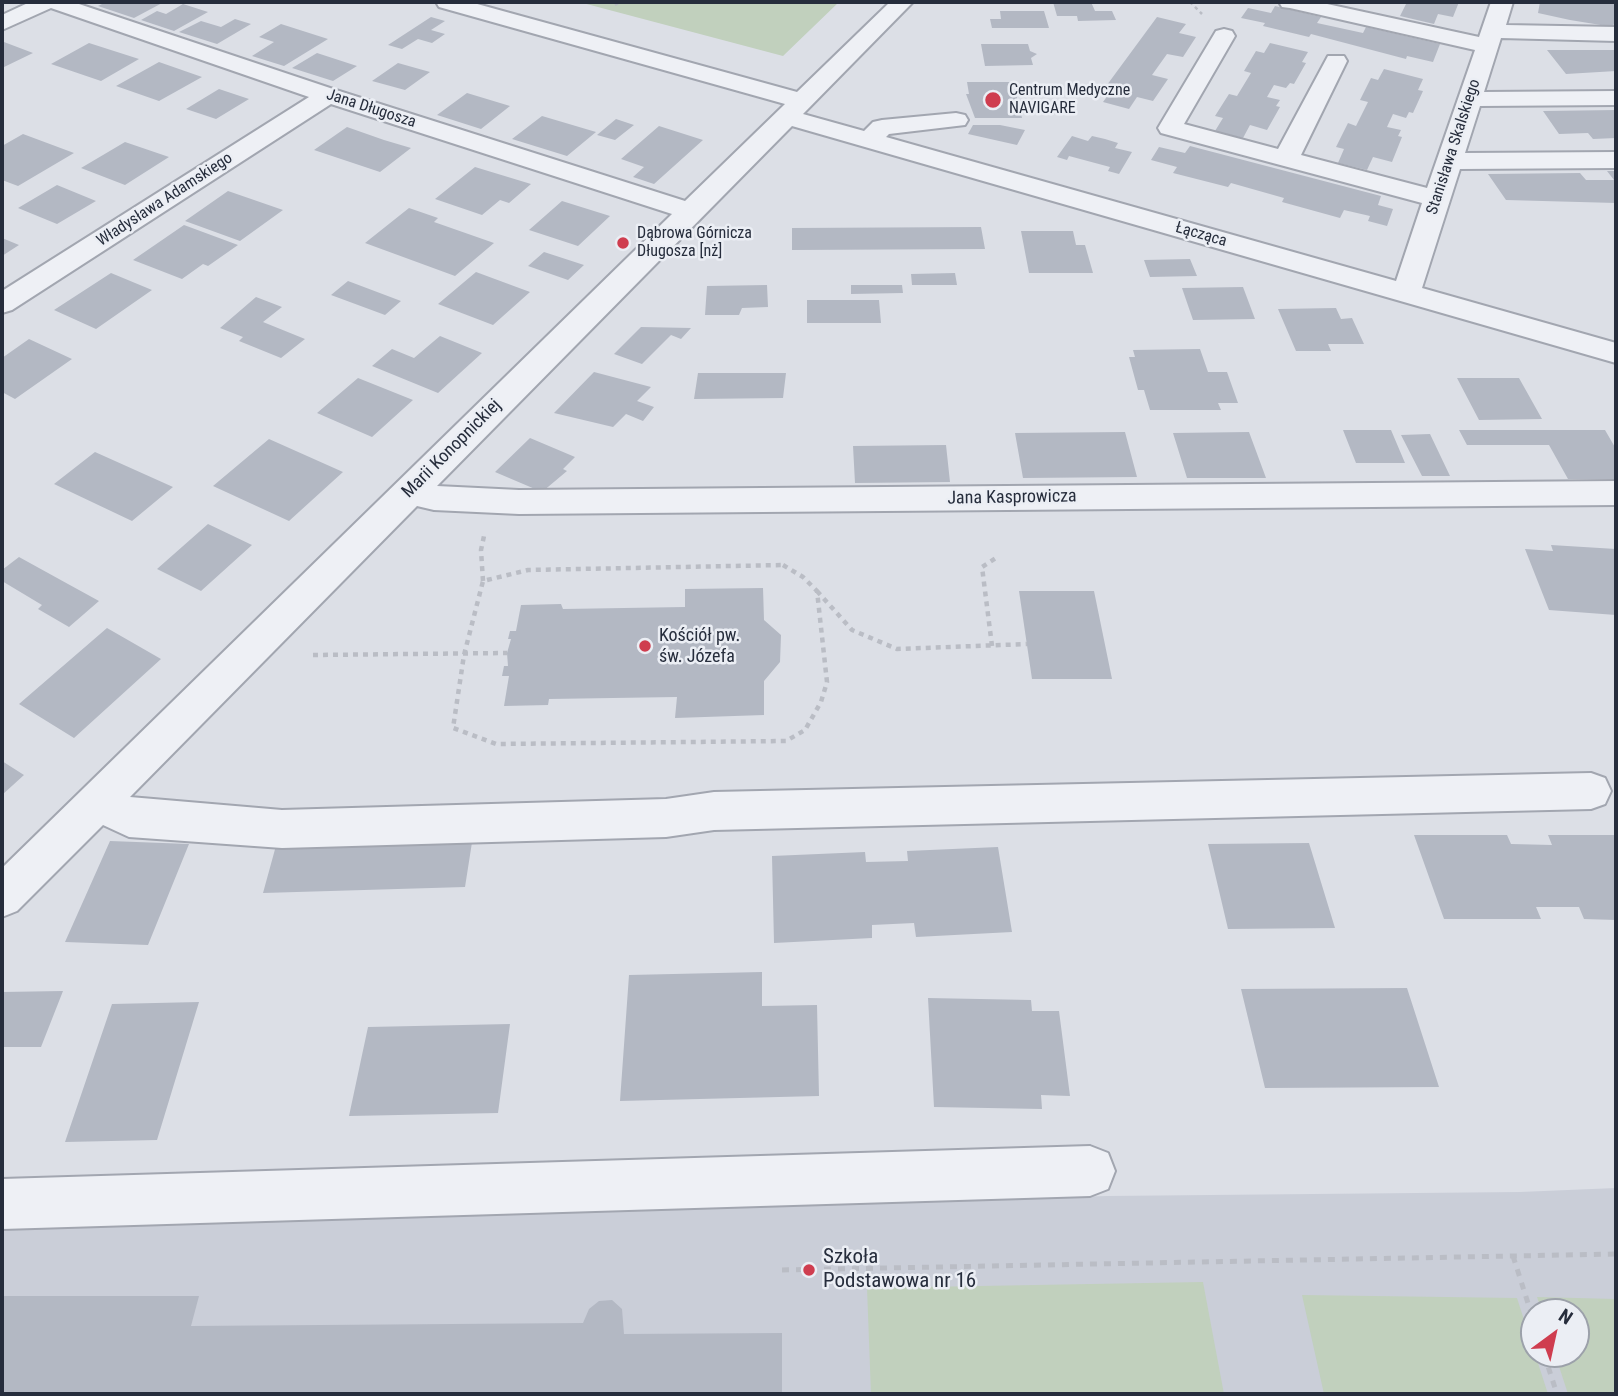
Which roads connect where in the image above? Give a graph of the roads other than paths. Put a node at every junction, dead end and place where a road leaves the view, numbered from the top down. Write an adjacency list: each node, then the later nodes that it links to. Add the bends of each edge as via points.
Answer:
1 (47, 2): 8 (street)
2 (53, 2): 13 (street, Jana Długosza)
3 (447, 2): 16 (street, Łącząca)
4 (902, 2): 16 (street, Marii Konopnickiej)
5 (1290, 2): 7 (street)
6 (1502, 2): 11 (street, Stanisława Skalskiego)
7 (1356, 9): 11 (street)
8 (2, 23)
9 (1616, 34): 11 (street)
10 (1224, 36): 19 (street, via 1170,128)
11 (1490, 38): 15 (street, Stanisława Skalskiego)
12 (1336, 61): 19 (street)
13 (328, 95): 23 (street, Jana Długosza); 25 (street, Władysława Adamskiego)
14 (1616, 98): 15 (street)
15 (1470, 99): 21 (street, Stanisława Skalskiego)
16 (794, 109): 18 (street, Łącząca); 23 (street, Marii Konopnickiej)
17 (956, 120): 18 (street, via 881,127)
18 (869, 141): 24 (street, Łącząca)
19 (1286, 159): 22 (street)
20 (1616, 160): 21 (street)
21 (1450, 161): 22 (street, Stanisława Skalskiego)
22 (1437, 199): 24 (street, Stanisława Skalskiego)
23 (691, 212): 27 (street, Marii Konopnickiej)
24 (1406, 293): 26 (street, Łącząca)
25 (2, 304)
26 (1616, 353)
27 (408, 492): 28 (street, Jana Kasprowicza, via 487,501); 30 (street, Marii Konopnickiej)
28 (1616, 492)
29 (1591, 791): 30 (street, via 714,811 666,818 282,829 129,818)
30 (99, 801): 31 (street, Marii Konopnickiej)
31 (2, 897)
32 (1090, 1171): 33 (street)
33 (2, 1204)

